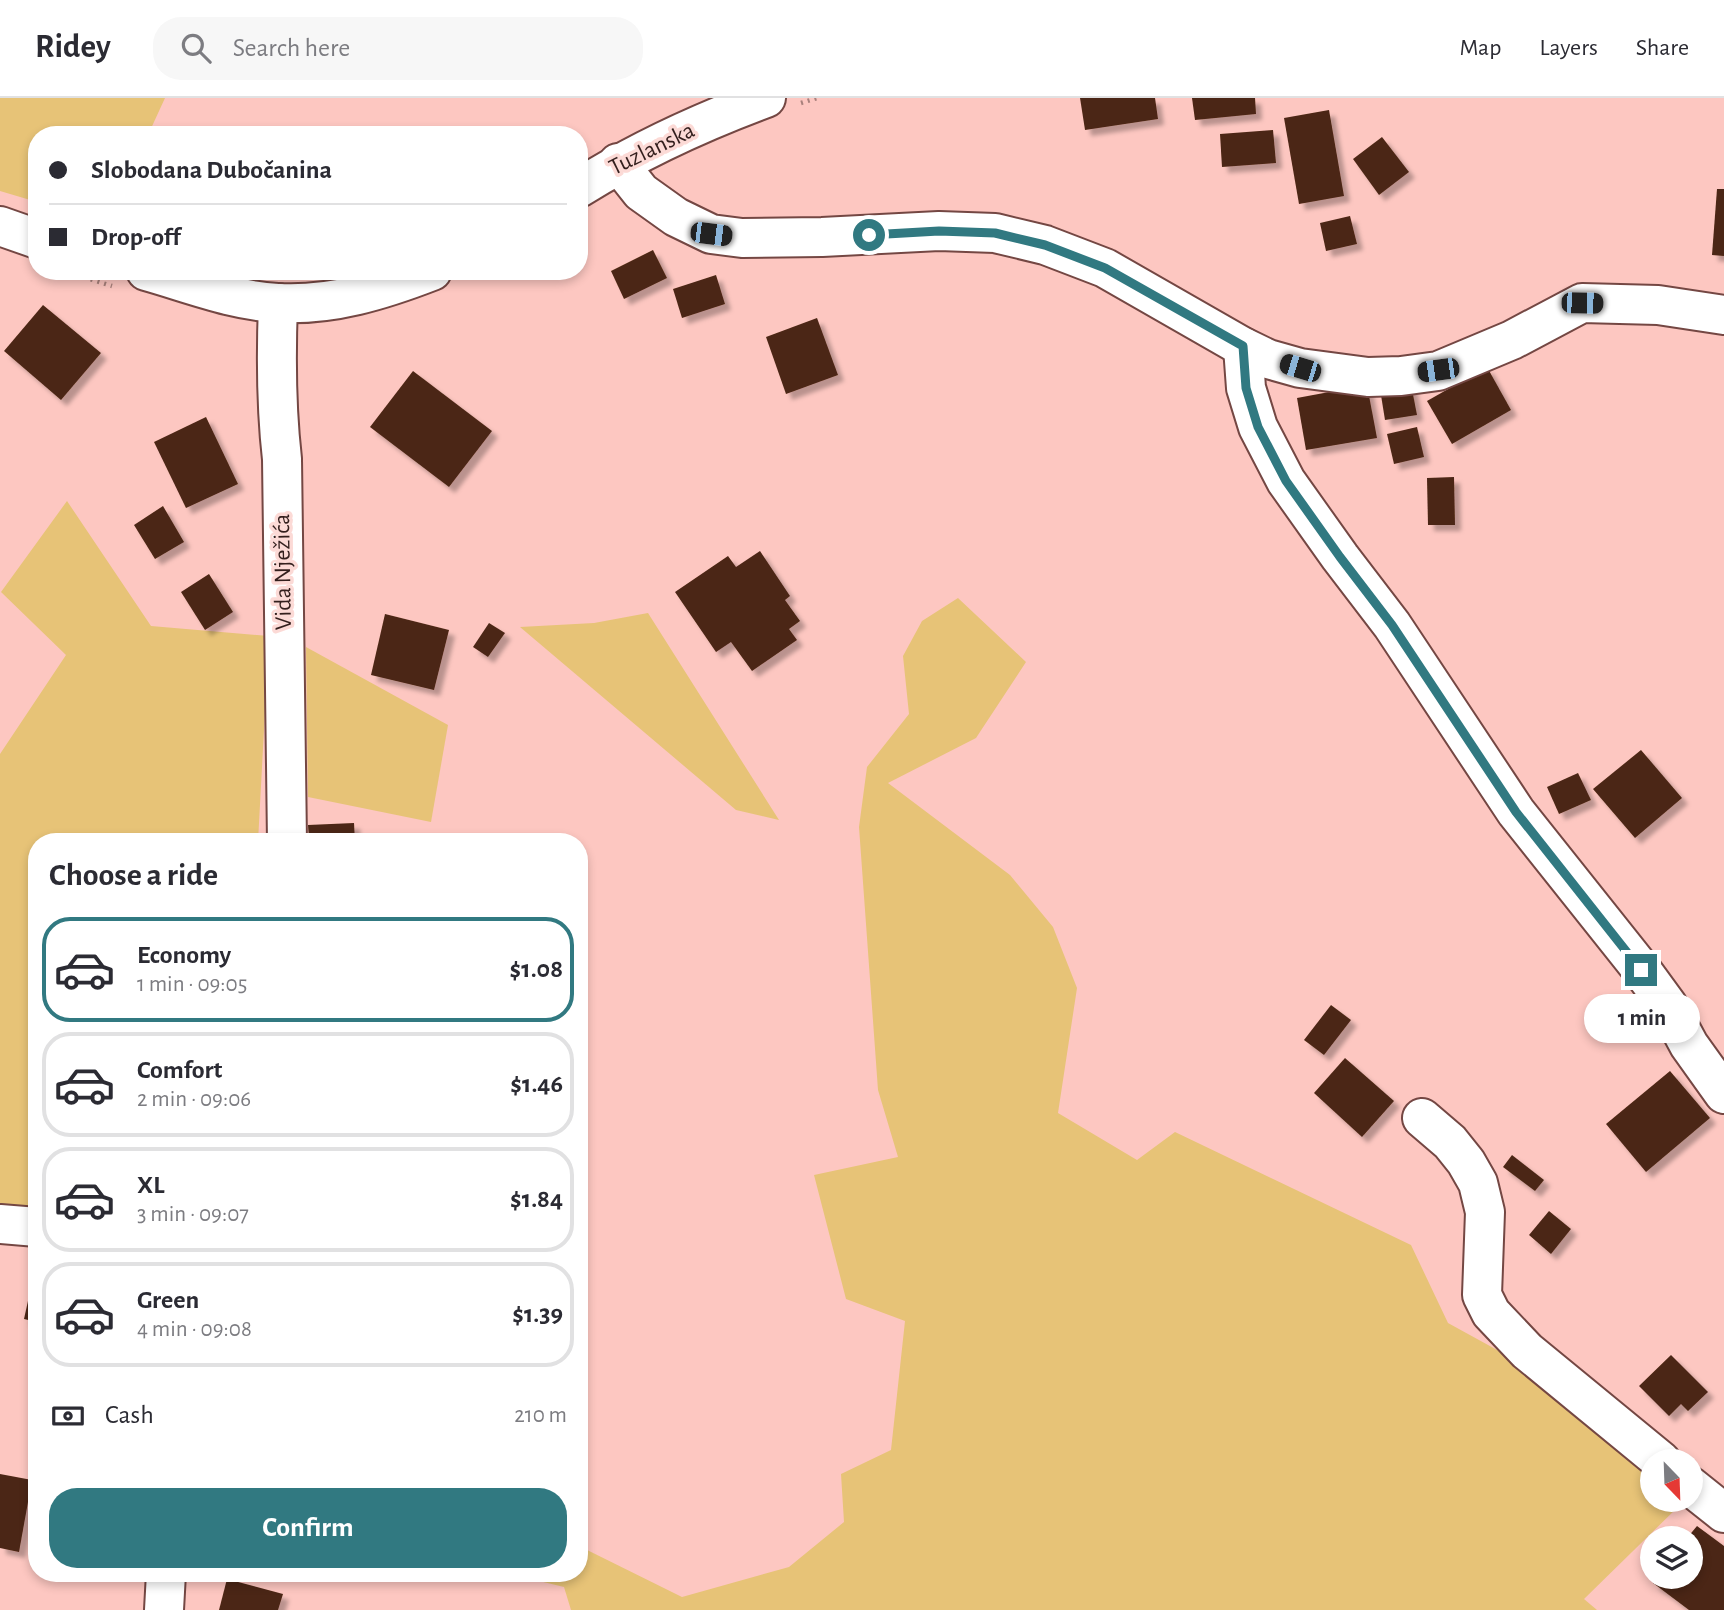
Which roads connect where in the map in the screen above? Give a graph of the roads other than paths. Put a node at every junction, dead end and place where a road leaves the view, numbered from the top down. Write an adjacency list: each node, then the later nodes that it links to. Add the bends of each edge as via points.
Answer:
1 (766, 98): 2 (street, Tuzlanska)
2 (618, 163): 3 (street, Tuzlanska); 10 (street, via 641,192 711,234 742,238 995,233 1045,245 1105,268)
3 (588, 182)
4 (0, 226): 5 (street)
5 (28, 236)
6 (179, 280): 8 (street)
7 (410, 280): 8 (street, via 329,301)
8 (278, 303): 11 (street, Vida Nježića)
9 (1724, 315): 10 (street, via 1658,304 1582,303 1512,340 1438,370 1401,376 1368,377 1300,368)
10 (1243, 346): 12 (street, via 1246,388 1258,427 1286,481 1392,625 1516,812 1668,1006)
11 (286, 833)
12 (1724, 1094)
13 (1422, 1118): 16 (street, via 1450,1142 1478,1183 1485,1212 1482,1295 1491,1313 1528,1352)
14 (0, 1224): 15 (street)
15 (28, 1226)
16 (1646, 1449)
17 (1703, 1496): 18 (street)
18 (1724, 1513)
19 (166, 1582): 20 (street)
20 (164, 1610)

